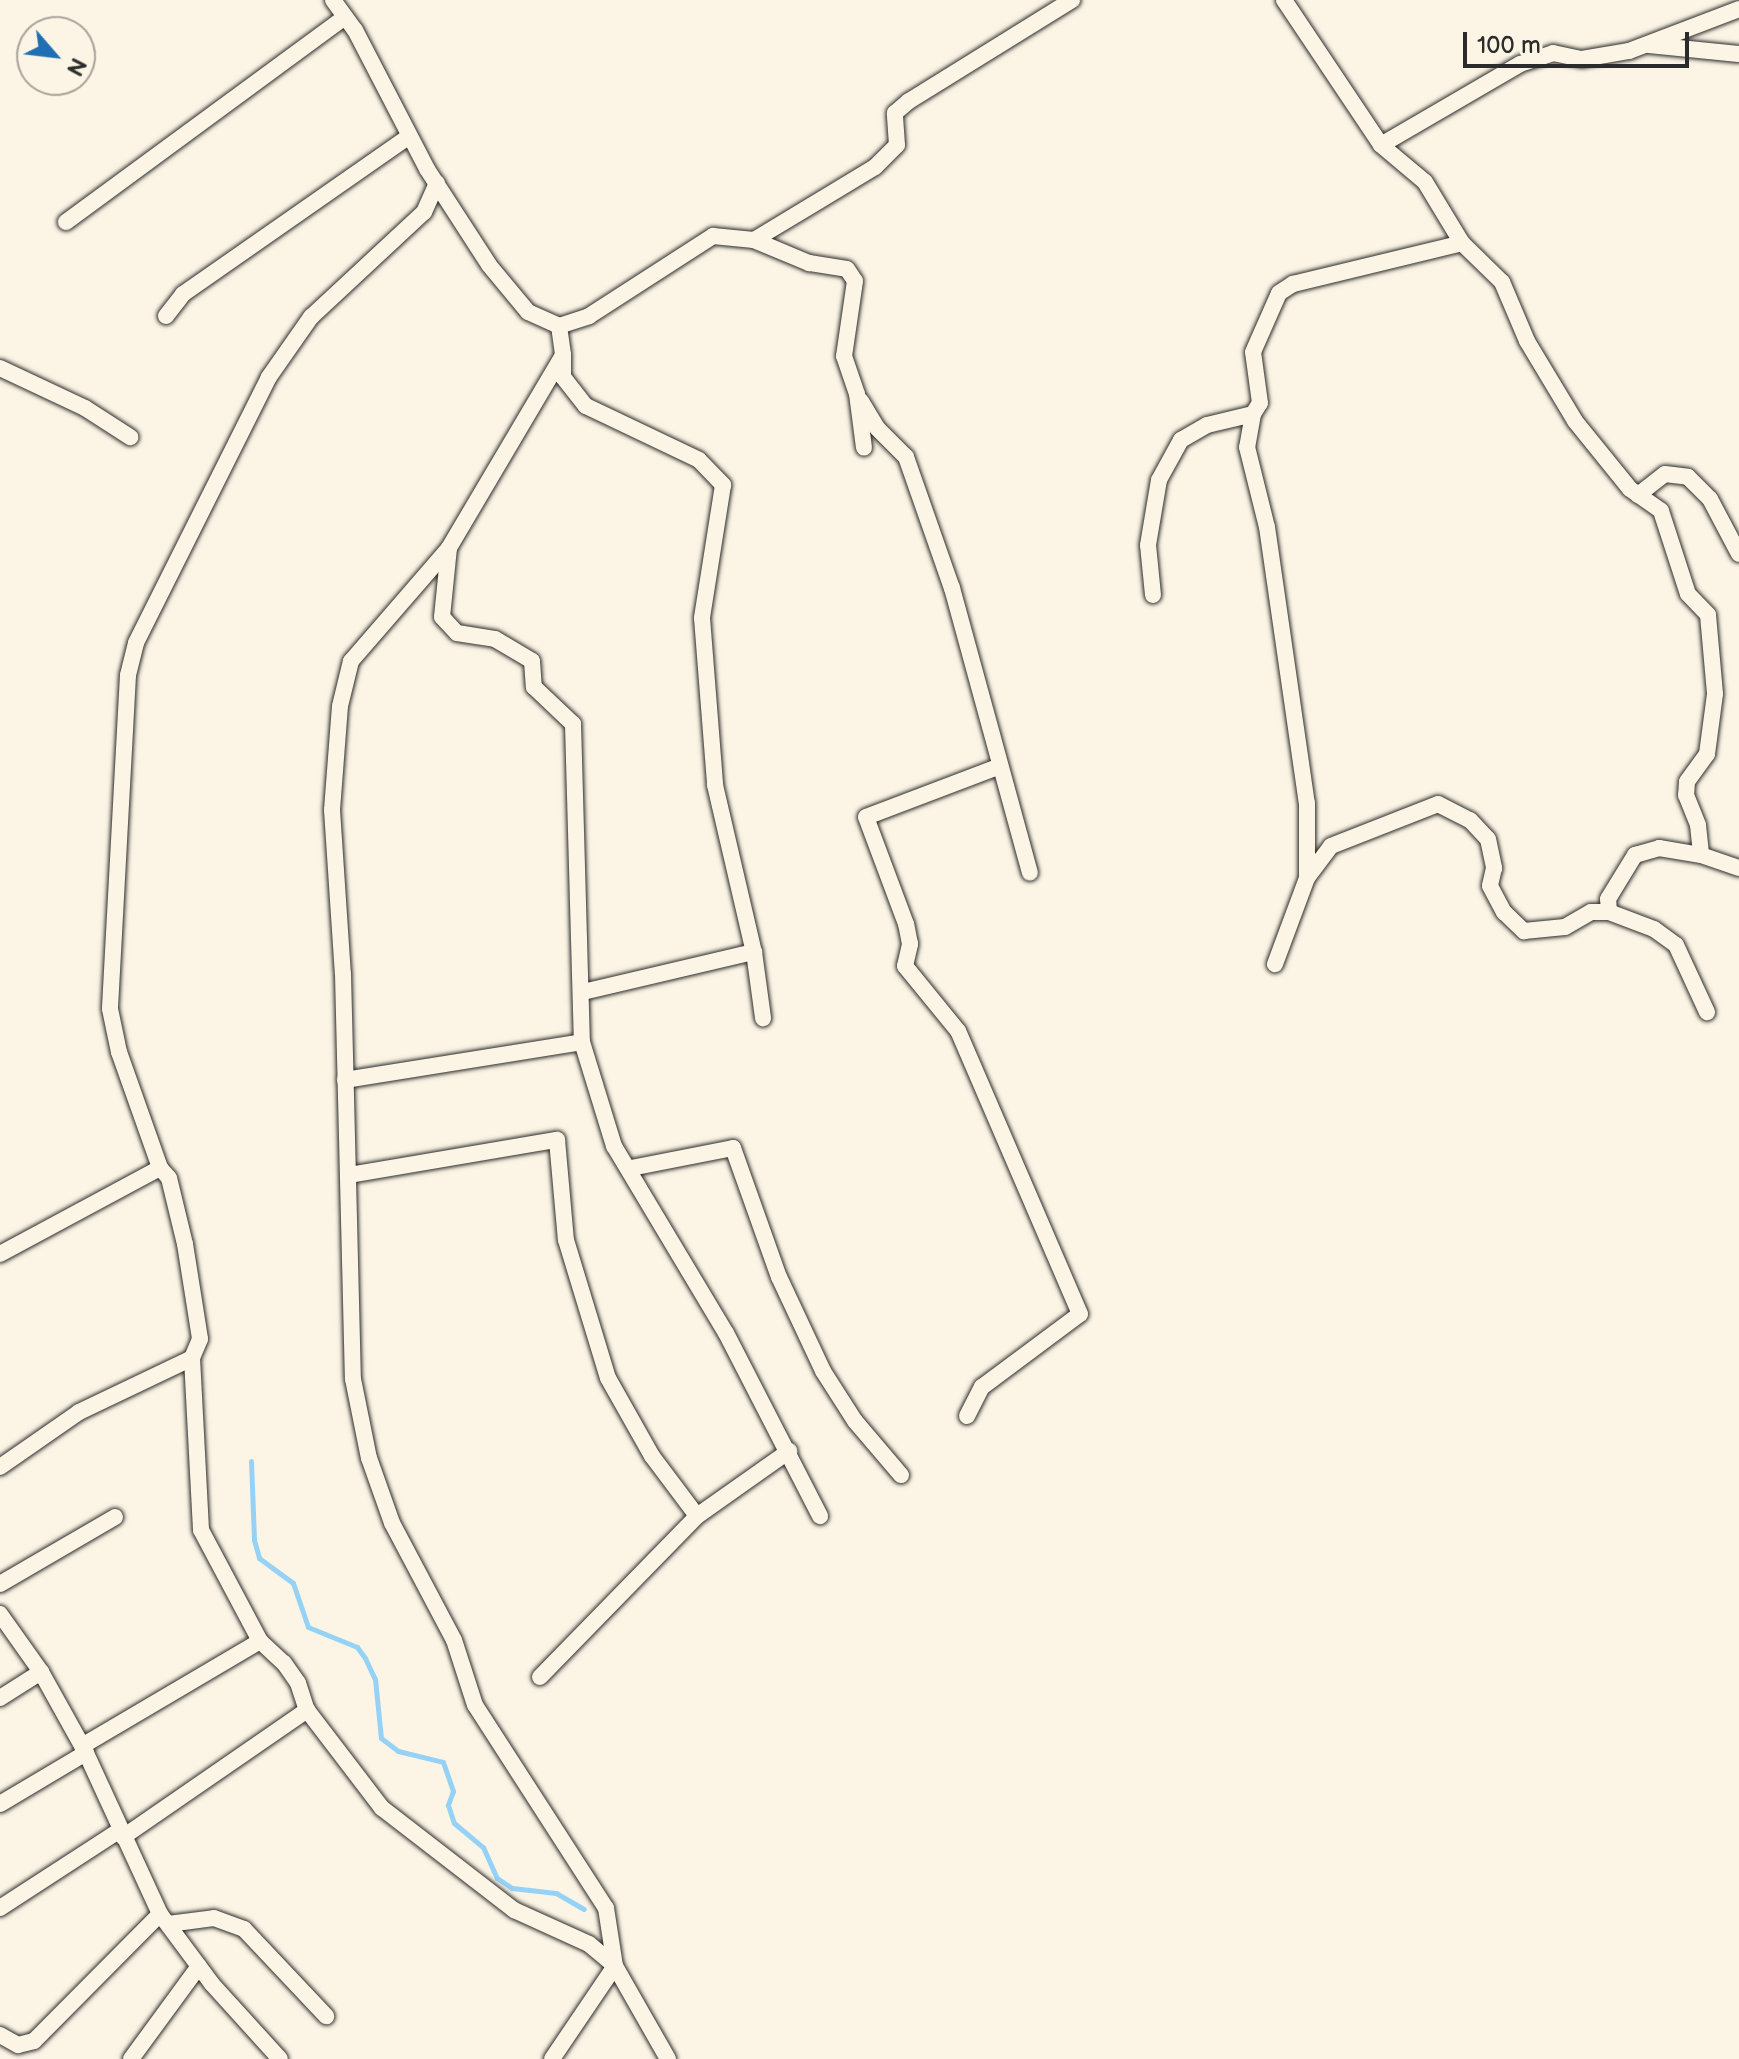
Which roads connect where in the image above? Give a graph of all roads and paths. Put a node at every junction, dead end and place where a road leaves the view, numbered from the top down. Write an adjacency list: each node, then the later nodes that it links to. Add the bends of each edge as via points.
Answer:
1 (333, 0): 5 (street)
2 (1072, 0): 12 (street, via 909,101 895,113 897,145 875,167)
3 (1284, 0): 9 (street)
4 (1739, 9): 6 (street)
5 (345, 17): 8 (street); 11 (street)
6 (1645, 45): 7 (street); 9 (street, via 1582,59 1553,53 1520,64)
7 (1739, 54)
8 (408, 137): 10 (street); 14 (street, via 183,294)
9 (1381, 145): 13 (street, via 1425,182)
10 (437, 183): 15 (street, via 509,290 528,312); 39 (street, via 424,212 311,317 269,377 198,528 149,610 133,654 110,1009)
11 (66, 222)
12 (754, 240): 15 (street, via 713,236 696,242 589,316); 18 (street, via 809,263 847,269 855,281 844,356)
13 (1462, 243): 19 (street, via 1293,284 1279,293 1253,352 1260,403); 22 (street, via 1502,282 1527,341 1575,421)
14 (166, 316)
15 (559, 326): 16 (street)
16 (563, 355): 23 (street); 32 (street, via 563,377 586,406 699,460 723,485 702,618 715,785)
17 (0, 368): 20 (street, via 85,408)
18 (857, 394): 21 (street); 26 (street, via 877,428 906,457 952,588)
19 (1253, 414): 25 (street, via 1207,425 1181,440 1159,480 1148,545); 30 (street, via 1247,447 1267,527 1302,747)
20 (130, 437)
21 (864, 448)
22 (1638, 495): 24 (street, via 1665,474 1688,477 1710,499); 27 (street, via 1661,511 1688,594 1708,615 1715,694 1712,730 1707,754 1687,782 1686,795 1698,825)
23 (449, 548): 34 (street, via 442,617 457,633 495,639 532,661 534,687 573,724); 38 (street, via 351,661 340,706 332,810)
24 (1739, 554)
25 (1153, 595)
26 (1000, 766): 29 (street); 44 (street, via 866,817 906,924 910,944 905,966 958,1031 1080,1314 982,1387)
27 (1701, 855): 28 (street); 31 (street, via 1659,848 1635,855 1608,899)
28 (1739, 868)
29 (1030, 873)
30 (1307, 878): 31 (street, via 1331,846 1438,804 1470,820 1488,839 1494,868 1490,886 1504,912 1524,931 1550,930 1591,912); 33 (street)
31 (1609, 912): 35 (street, via 1654,929 1676,945)
32 (754, 952): 34 (street); 36 (street)
33 (1275, 964)
34 (583, 992): 37 (street)
35 (1707, 1012)
36 (763, 1018)
37 (582, 1042): 38 (street); 40 (street, via 614,1146)
38 (345, 1080): 41 (street)
39 (160, 1168): 42 (street); 43 (street, via 169,1178 185,1244 200,1339)
40 (631, 1168): 45 (street); 47 (street, via 733,1148 779,1277 823,1371 855,1421)
41 (349, 1175): 48 (street, via 557,1140 566,1240 608,1378 652,1456); 64 (street, via 353,1379 369,1458 392,1523 454,1640 475,1705 612,1919)
42 (0, 1254)
43 (192, 1358): 46 (street, via 79,1412); 53 (street, via 201,1530)
44 (967, 1416)
45 (789, 1451): 48 (street); 49 (street)
46 (0, 1467)
47 (901, 1475)
48 (697, 1516): 55 (street)
49 (820, 1516)
50 (115, 1517): 51 (street)
51 (0, 1584)
52 (0, 1614): 54 (street)
53 (260, 1641): 57 (street, via 298,1683); 58 (street)
54 (41, 1672): 56 (street); 58 (street)
55 (540, 1677)
56 (0, 1698)
57 (307, 1710): 60 (street); 64 (street, via 382,1808 514,1910 589,1944)
58 (84, 1750): 59 (street); 60 (street)
59 (0, 1804)
60 (122, 1833): 61 (street, via 74,1855); 62 (street)
61 (0, 1908)
62 (164, 1919): 63 (street); 65 (street, via 214,1918 244,1929); 67 (street)
63 (199, 1966): 68 (street); 69 (street)
64 (615, 1966): 70 (street); 71 (street)
65 (326, 2016)
66 (0, 2035): 67 (street)
67 (26, 2052)
68 (131, 2059)
69 (280, 2059)
70 (552, 2059)
71 (668, 2059)

